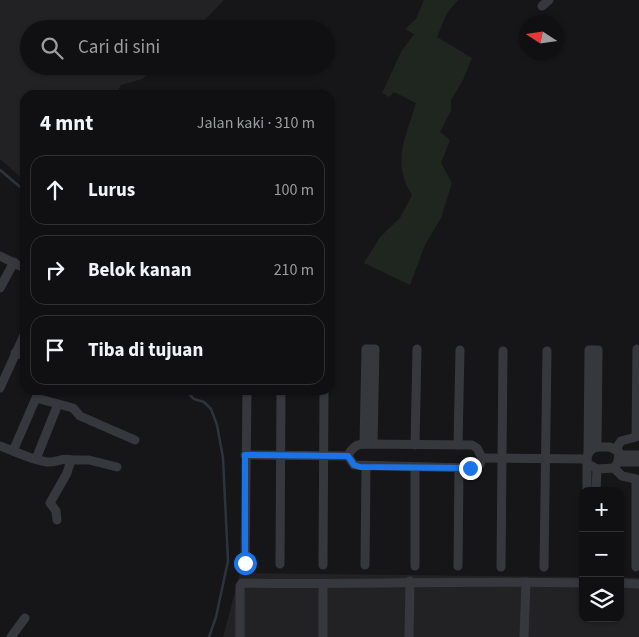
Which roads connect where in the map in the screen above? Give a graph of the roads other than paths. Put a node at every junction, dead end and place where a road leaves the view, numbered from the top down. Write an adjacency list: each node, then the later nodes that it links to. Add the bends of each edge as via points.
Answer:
1 (0, 256): 2 (street)
2 (14, 262): 3 (street); 4 (street)
3 (20, 266)
4 (0, 288)
5 (20, 343): 11 (street)
6 (417, 349): 20 (street)
7 (637, 349): 32 (street, via 636,436 620,441)
8 (460, 350): 21 (street)
9 (503, 350): 31 (street)
10 (547, 351): 34 (street)
11 (15, 354): 12 (street); 13 (street)
12 (20, 355)
13 (0, 388)
14 (247, 395): 25 (street)
15 (281, 395): 26 (street)
16 (324, 395): 28 (street)
17 (58, 404): 18 (street); 24 (street, via 35,399); 33 (street)
18 (135, 440)
19 (369, 444): 19 (street, via 366,349 375,349); 20 (street); 29 (street, via 355,446)
20 (415, 445): 21 (street)
21 (458, 445): 30 (street, via 477,448)
22 (0, 446): 24 (street)
23 (598, 447): 32 (street); 35 (street, via 592,449); 35 (street, via 598,350 589,350)
24 (13, 451): 33 (street)
25 (245, 455): 26 (street); 46 (street)
26 (279, 455): 28 (street); 47 (street)
27 (639, 455): 32 (street)
28 (324, 456): 29 (street); 48 (street)
29 (348, 456): 39 (street, via 354,465)
30 (482, 458): 31 (street); 41 (street, via 475,467)
31 (502, 458): 34 (street); 52 (street)
32 (617, 458): 37 (street); 42 (street); 54 (street, via 622,476 636,479)
33 (36, 459): 36 (street, via 50,463)
34 (546, 459): 35 (street); 53 (street)
35 (588, 459): 42 (street); 43 (street)
36 (71, 460): 38 (street, via 89,460); 45 (street, via 50,503 56,511)
37 (639, 462)
38 (117, 467)
39 (366, 467): 40 (street); 49 (street)
40 (415, 468): 41 (street); 50 (street)
41 (459, 468): 51 (street)
42 (597, 469): 44 (street)
43 (587, 487)
44 (596, 487)
45 (57, 520)
46 (245, 563)
47 (280, 564)
48 (323, 565)
49 (365, 565)
50 (414, 566)
51 (458, 566)
52 (501, 567)
53 (544, 567)
54 (636, 567)
55 (410, 581): 56 (street); 58 (street); 65 (street)
56 (526, 582): 57 (street); 66 (street)
57 (579, 583)
58 (323, 584): 63 (street, via 241,584); 64 (street)
59 (624, 584): 60 (street)
60 (639, 584)
61 (25, 618): 62 (street)
62 (11, 637)
63 (240, 637)
64 (323, 637)
65 (409, 637)
66 (524, 637)

